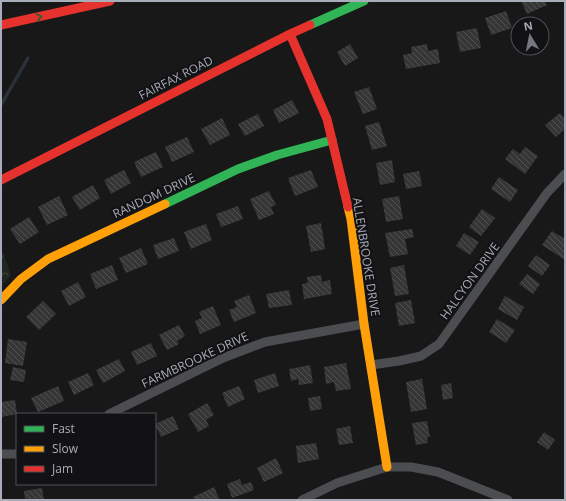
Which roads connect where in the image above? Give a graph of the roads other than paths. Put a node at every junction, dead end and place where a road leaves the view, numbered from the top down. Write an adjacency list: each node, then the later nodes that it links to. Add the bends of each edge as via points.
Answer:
1 (110, 1): 3 (main road, one-way to 1)
2 (364, 1): 4 (main road, FAIRFAX ROAD)
3 (1, 25)
4 (290, 34): 5 (main road, ALLENBROOKE DRIVE, via 327,119); 7 (main road, FAIRFAX ROAD)
5 (332, 140): 8 (main road, RANDOM DRIVE, via 238,169 48,259 21,279); 9 (main road, ALLENBROOKE DRIVE, via 351,219)
6 (565, 174): 10 (street, HALCYON DRIVE, via 547,193 439,344 421,356)
7 (1, 180)
8 (1, 300)
9 (364, 324): 10 (main road, ALLENBROOKE DRIVE); 11 (street, FARMBROOKE DRIVE, via 265,342 223,358)
10 (371, 365): 14 (main road, ALLENBROOKE DRIVE)
11 (111, 413)
12 (1, 454): 13 (street)
13 (16, 454)
14 (387, 467): 15 (street, via 337,483); 16 (street, via 411,467 438,472)
15 (302, 500)
16 (508, 500)

